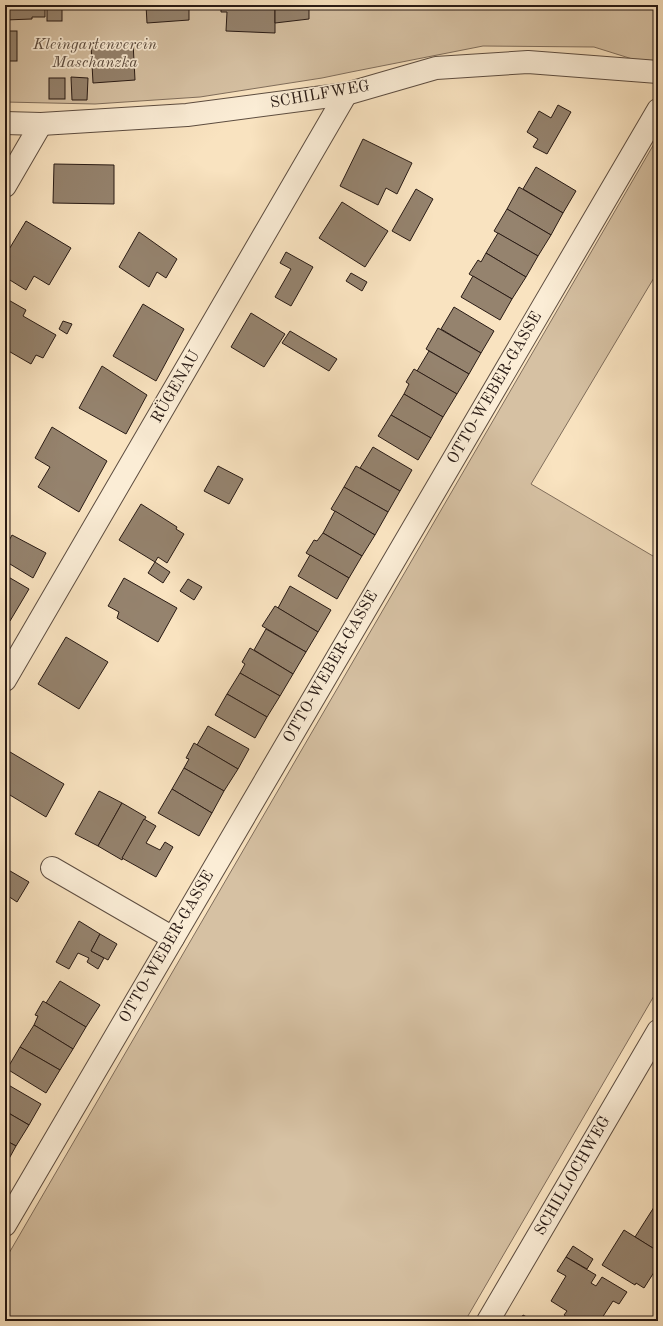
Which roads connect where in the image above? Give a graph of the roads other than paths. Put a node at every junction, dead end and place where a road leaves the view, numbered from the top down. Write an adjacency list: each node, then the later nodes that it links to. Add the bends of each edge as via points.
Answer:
1 (658, 72): 2 (street, SCHILFWEG, via 528,62 436,68)
2 (346, 94): 5 (street, SCHILFWEG, via 187,114); 7 (street, RÜGENAU)
3 (658, 110): 9 (street, OTTO-WEBER-GASSE)
4 (5, 123): 5 (street, SCHILFWEG)
5 (42, 124): 6 (street)
6 (5, 186)
7 (5, 680)
8 (52, 868): 9 (street)
9 (173, 938): 11 (street, OTTO-WEBER-GASSE)
10 (658, 1031): 12 (street, SCHILLOCHWEG)
11 (5, 1225)
12 (488, 1321)

